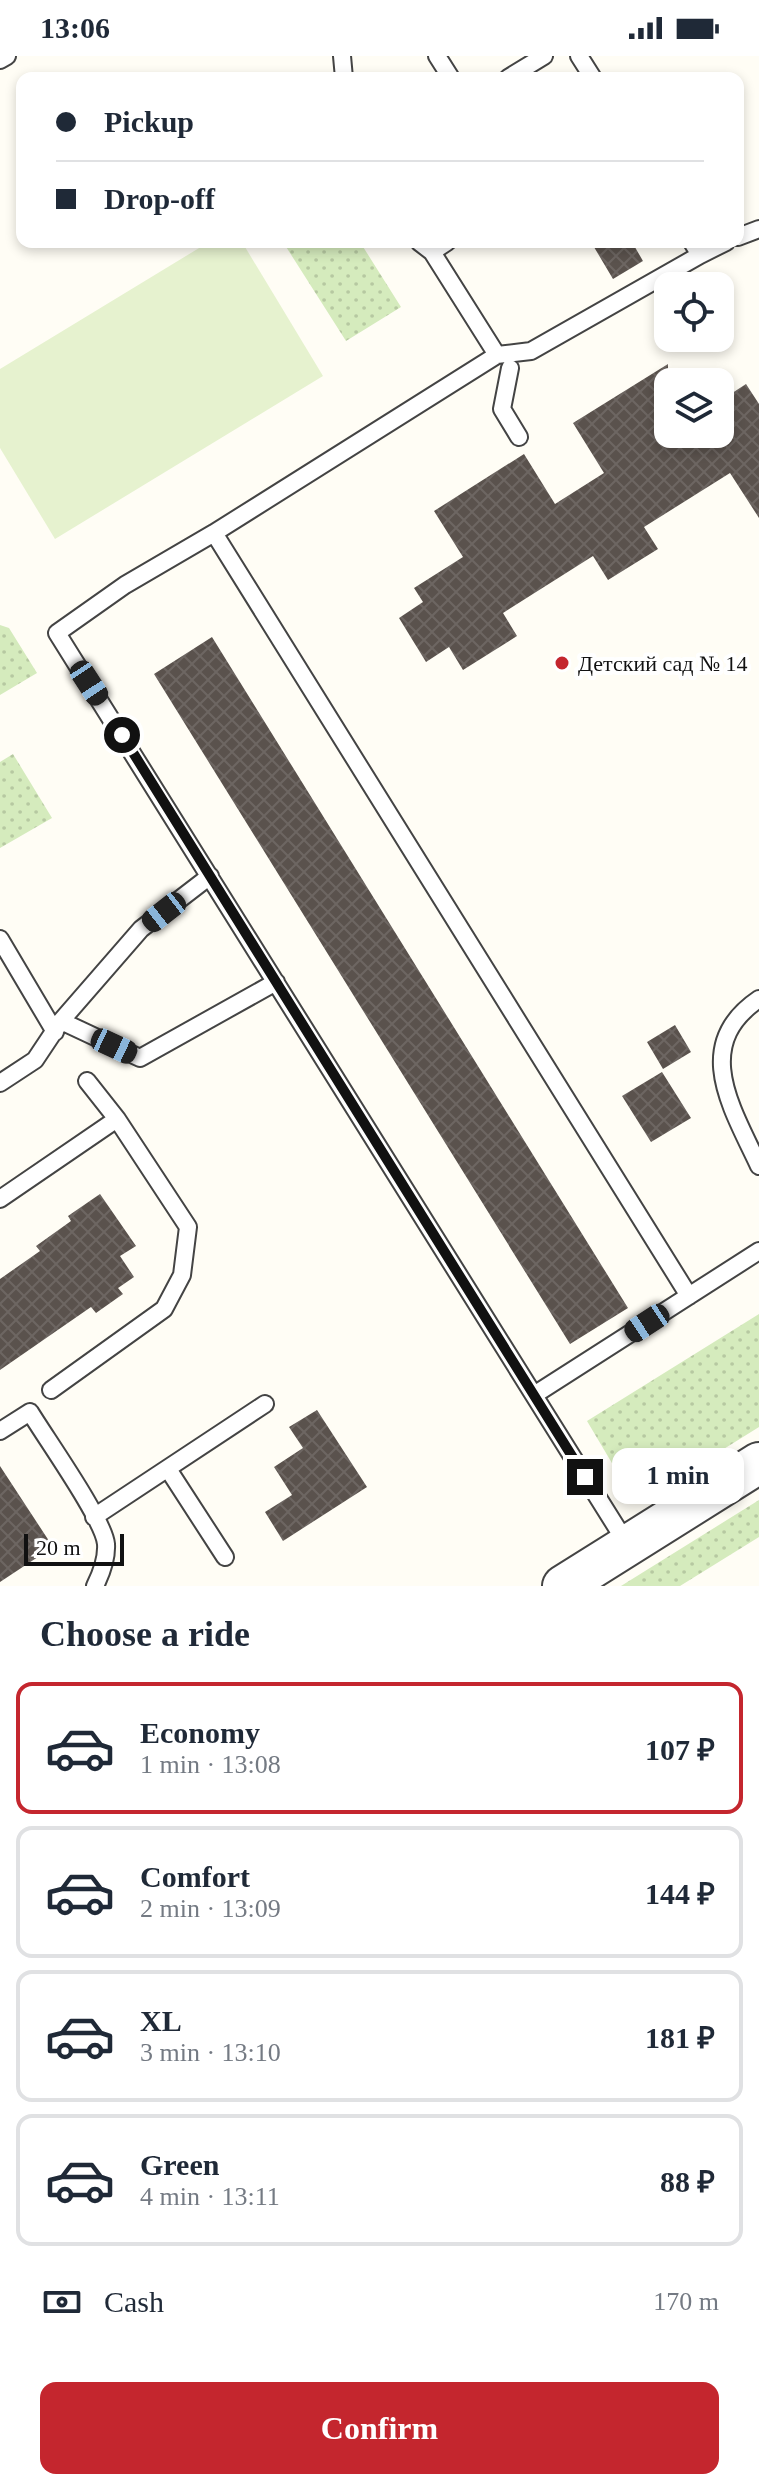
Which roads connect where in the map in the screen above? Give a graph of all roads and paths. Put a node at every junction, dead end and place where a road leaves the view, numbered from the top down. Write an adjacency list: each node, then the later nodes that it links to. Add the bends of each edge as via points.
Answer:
1 (7, 56): 3 (lane)
2 (544, 56): 4 (lane)
3 (0, 60)
4 (518, 72)
5 (435, 248): 7 (lane)
6 (696, 248): 7 (lane, via 531,351)
7 (497, 355): 10 (lane)
8 (510, 368): 9 (lane, via 502,409)
9 (519, 437)
10 (214, 533): 11 (lane, via 57,633); 22 (lane)
11 (210, 876): 13 (lane); 15 (lane, via 141,929)
12 (0, 939): 15 (lane)
13 (276, 982): 15 (lane, via 140,1058); 24 (lane)
14 (759, 999): 19 (lane, via 730,1025 721,1047 721,1069)
15 (58, 1026): 17 (lane, via 35,1060)
16 (87, 1081): 18 (lane)
17 (0, 1083)
18 (117, 1119): 20 (lane); 23 (lane, via 188,1227 182,1275 164,1309)
19 (759, 1166)
20 (0, 1199)
21 (759, 1251): 22 (lane)
22 (689, 1296): 24 (lane)
23 (51, 1390)
24 (534, 1395): 30 (lane)
25 (265, 1404): 28 (lane)
26 (0, 1431): 29 (lane, via 30,1412)
27 (759, 1463): 30 (street)
28 (168, 1469): 29 (lane); 31 (lane)
29 (94, 1517): 33 (lane, via 106,1543 103,1572)
30 (627, 1546): 32 (street)
31 (225, 1557)
32 (579, 1582)
33 (95, 1586)

